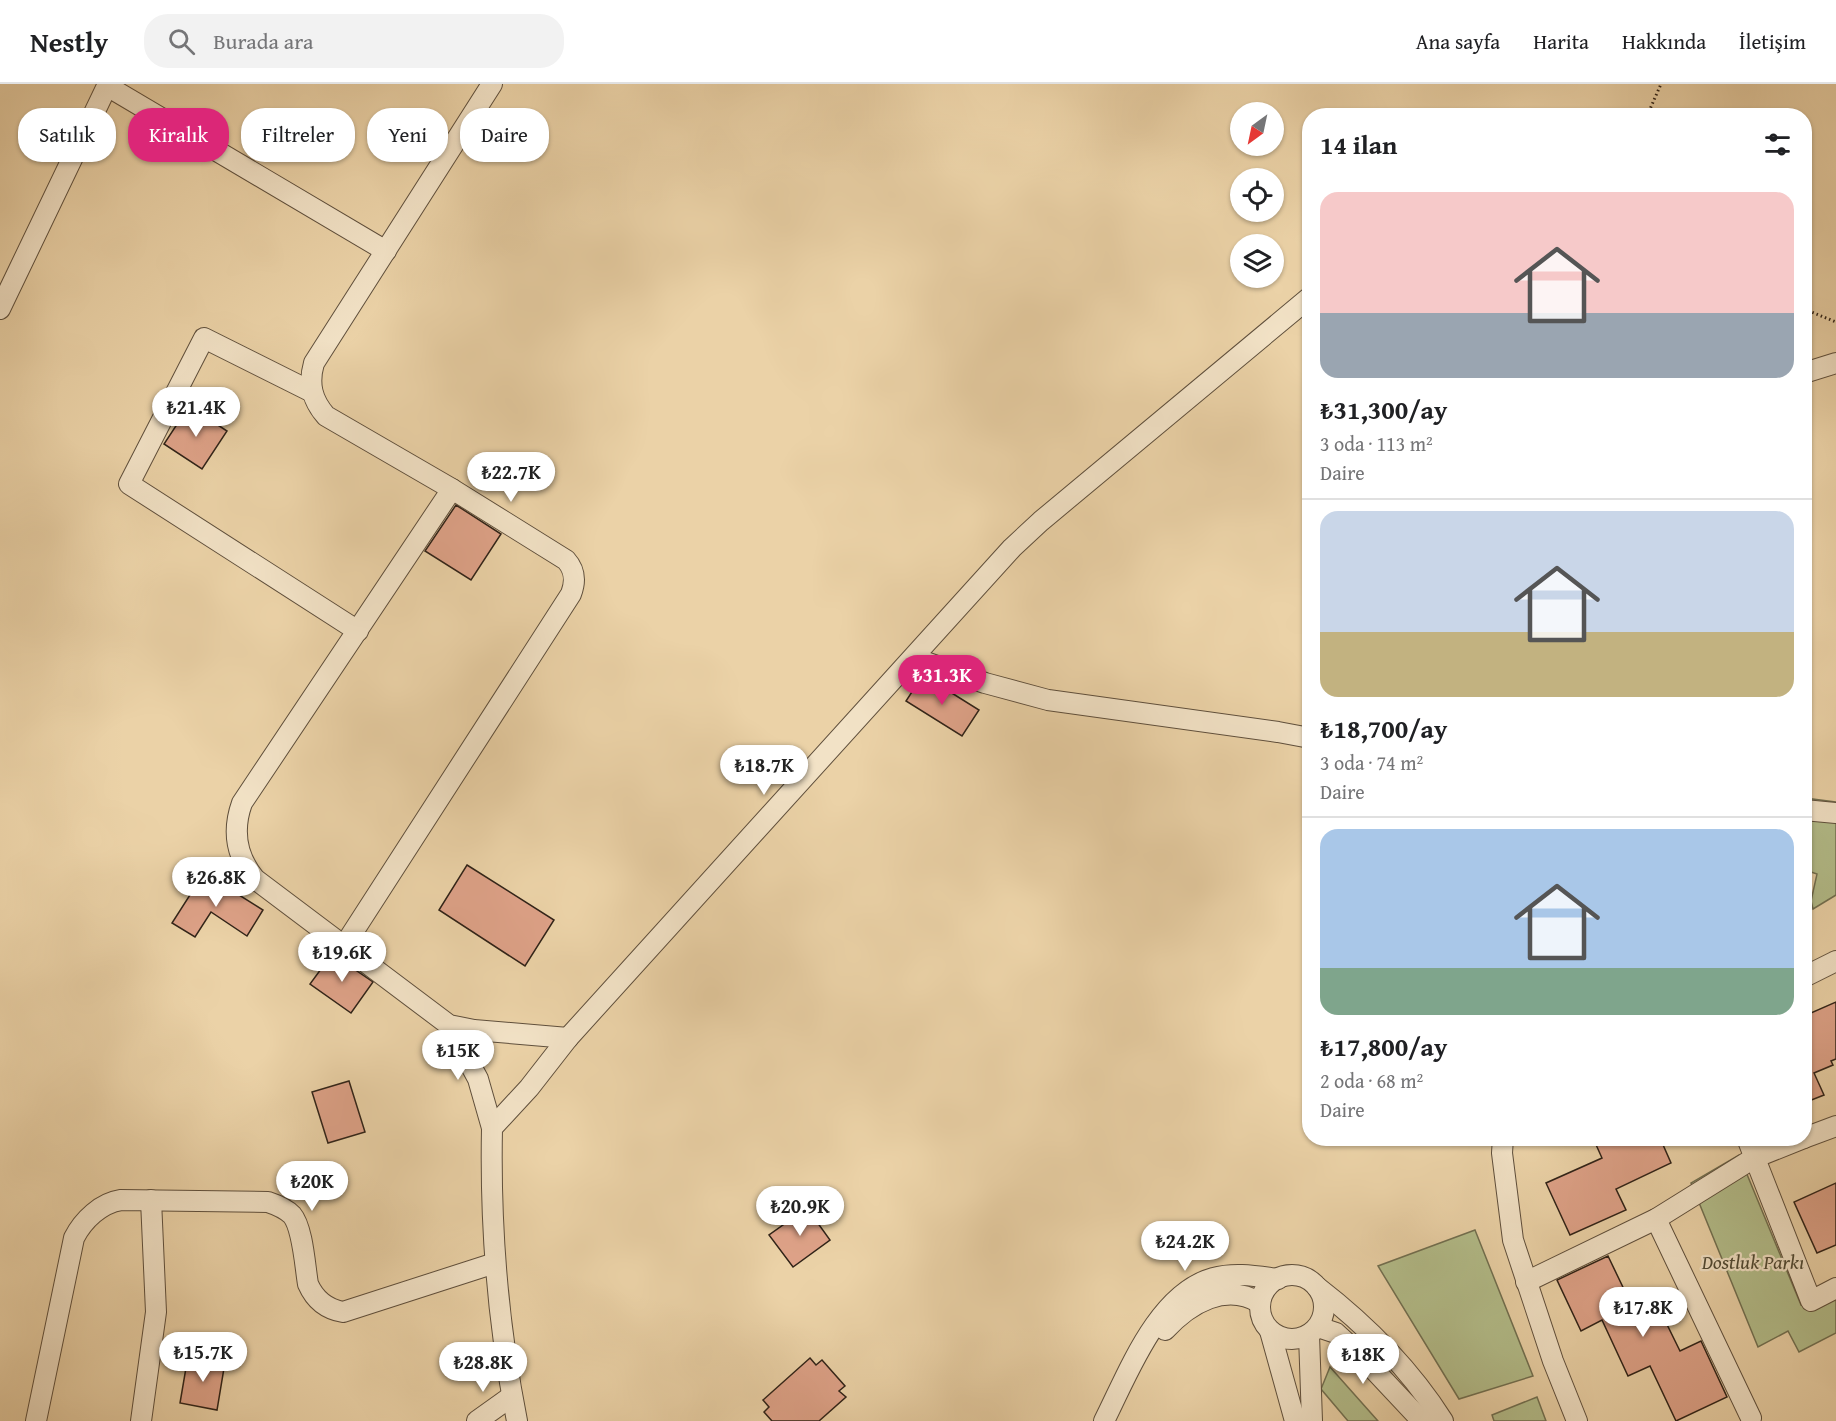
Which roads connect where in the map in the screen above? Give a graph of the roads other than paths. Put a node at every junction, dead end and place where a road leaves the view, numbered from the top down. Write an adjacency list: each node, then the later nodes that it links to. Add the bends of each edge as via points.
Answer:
1 (492, 84): 3 (street)
2 (107, 85): 3 (street); 5 (street)
3 (386, 251): 8 (street, via 314,363)
4 (1302, 304): 11 (street, via 1041,521 990,570)
5 (0, 309)
6 (1836, 363): 7 (street)
7 (1812, 370)
8 (312, 392): 9 (street, via 326,416); 10 (street, via 204,338 129,484)
9 (452, 489): 10 (street); 15 (street, via 566,560 573,572 574,587)
10 (358, 631): 15 (street, via 242,802 236,823 241,857 255,879)
11 (914, 658): 12 (street, via 1048,700); 19 (street)
12 (1302, 736)
13 (1812, 811): 14 (street)
14 (1836, 813)
15 (344, 946): 18 (street)
16 (1836, 961): 17 (street)
17 (1812, 973)
18 (449, 1025): 19 (street); 21 (street, via 478,1079)
19 (568, 1038): 21 (street)
20 (1836, 1126): 22 (street)
21 (492, 1128): 29 (street)
22 (1812, 1135)
23 (1502, 1146): 31 (street, via 1513,1240)
24 (1750, 1146): 26 (street)
25 (1784, 1146): 26 (street)
26 (1755, 1158): 28 (street); 33 (street, via 1811,1300)
27 (151, 1200): 29 (street, via 267,1202 286,1210 297,1222 311,1291 322,1304 343,1312); 40 (street, via 113,1201 77,1231); 41 (street, via 156,1312)
28 (1656, 1219): 31 (street); 39 (street)
29 (495, 1263): 38 (street)
30 (1278, 1279): 32 (street, via 1298,1276); 34 (street, via 1269,1285); 37 (street, via 1243,1274 1212,1278 1193,1288 1162,1314)
31 (1526, 1282): 49 (street)
32 (1317, 1287): 36 (street, via 1324,1307 1323,1318); 48 (street, via 1378,1340)
33 (1836, 1288)
34 (1260, 1303): 35 (street, via 1260,1313); 37 (street, via 1235,1293 1211,1297 1190,1308)
35 (1270, 1330): 36 (street, via 1288,1339 1299,1339); 45 (street)
36 (1314, 1331): 46 (street); 47 (street, via 1336,1334)
37 (1139, 1354): 44 (street)
38 (512, 1396): 42 (street); 43 (street)
39 (1751, 1418)
40 (36, 1421)
41 (141, 1421)
42 (477, 1421)
43 (517, 1421)
44 (1104, 1421)
45 (1295, 1421)
46 (1312, 1421)
47 (1422, 1421)
48 (1443, 1421)
49 (1577, 1421)

